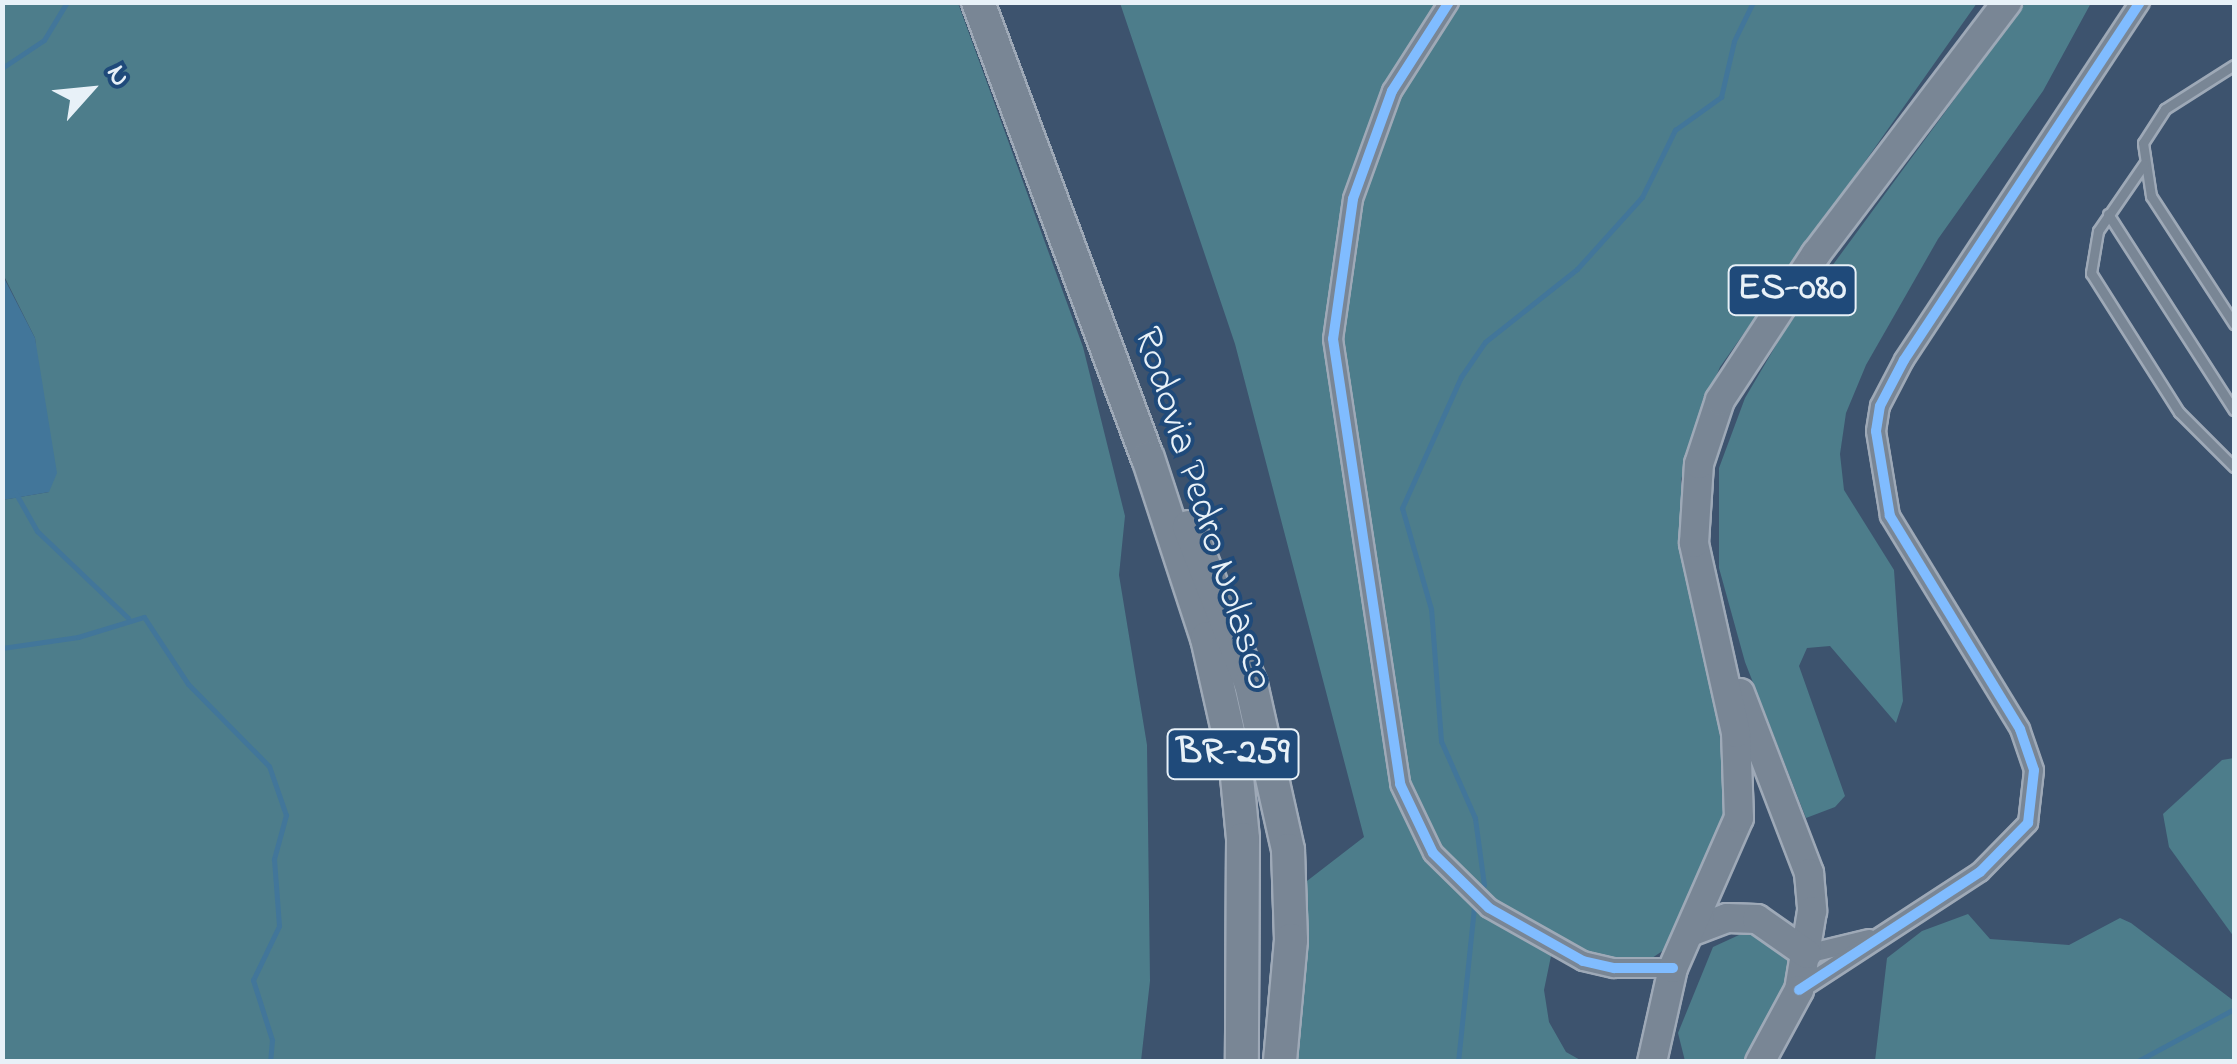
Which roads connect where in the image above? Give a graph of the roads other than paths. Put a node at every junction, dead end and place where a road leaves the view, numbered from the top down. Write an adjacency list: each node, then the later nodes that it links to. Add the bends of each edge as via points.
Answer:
1 (978, 2): 10 (highway, Rodovia Pedro Nolasco / BR-259)
2 (1449, 2): 16 (street, via 1392,91 1353,199 1333,340 1400,784 1433,853 1489,908 1583,961)
3 (2007, 2): 12 (main road, ES-080, via 1816,254 1720,400 1699,464 1694,506 1697,577)
4 (2140, 2): 14 (street, via 1880,406 1876,460 1890,516 2020,729 2036,798 2017,838 1980,872)
5 (2234, 65): 6 (lane, via 2155,119 2143,143)
6 (2144, 164): 7 (lane); 8 (lane, via 2150,196)
7 (2108, 214): 9 (lane); 11 (lane, via 2090,255 2103,301 2180,412)
8 (2234, 324)
9 (2234, 410)
10 (1148, 458): 19 (highway, Rodovia Pedro Nolasco / BR-259, via 1206,638 1236,767 1246,923); 20 (highway, via 1225,605 1272,757 1288,850 1291,940)
11 (2234, 467)
12 (1708, 623): 13 (main road, ES-080, via 1736,733 1739,818); 15 (main road, ES-080, via 1809,874)
13 (1693, 932): 15 (main road, via 1727,918 1757,919); 16 (main road, ES-080)
14 (1874, 938): 15 (street); 17 (street)
15 (1807, 954): 17 (main road, ES-080)
16 (1673, 968): 18 (main road, ES-080)
17 (1799, 990): 22 (main road, ES-080)
18 (1654, 1050): 21 (main road)
19 (1242, 1062)
20 (1280, 1062)
21 (1673, 1062)
22 (1760, 1062)

